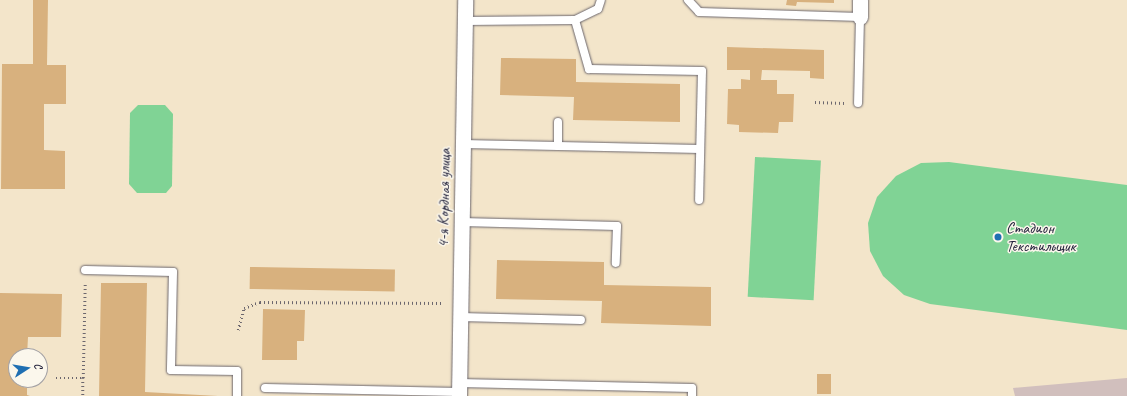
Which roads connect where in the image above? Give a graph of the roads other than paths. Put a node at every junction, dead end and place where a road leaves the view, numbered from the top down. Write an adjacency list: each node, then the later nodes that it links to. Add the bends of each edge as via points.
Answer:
1 (465, 0): 6 (street, 4-я Кордная улица)
2 (601, 0): 7 (lane, via 598,9 587,18)
3 (688, 0): 5 (lane, via 699,12)
4 (860, 0): 5 (street)
5 (860, 17): 8 (lane)
6 (464, 20): 7 (lane); 10 (street, 4-я Кордная улица)
7 (575, 20): 12 (lane, via 589,69 702,71)
8 (858, 103)
9 (558, 122): 11 (lane)
10 (463, 144): 11 (lane); 14 (street, 4-я Кордная улица)
11 (558, 146): 12 (lane)
12 (700, 149): 13 (lane)
13 (699, 200)
14 (462, 222): 15 (lane, via 617,226); 17 (street, 4-я Кордная улица)
15 (616, 263)
16 (85, 270): 21 (lane, via 173,272 172,370 237,372)
17 (460, 310): 18 (lane); 20 (street, 4-я Кордная улица)
18 (581, 320)
19 (265, 388): 20 (lane)
20 (459, 391): 22 (lane, via 692,388)
21 (237, 396)
22 (692, 396)

